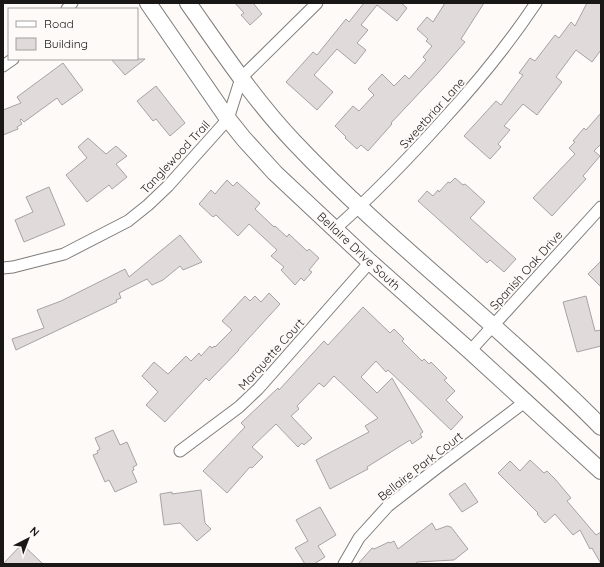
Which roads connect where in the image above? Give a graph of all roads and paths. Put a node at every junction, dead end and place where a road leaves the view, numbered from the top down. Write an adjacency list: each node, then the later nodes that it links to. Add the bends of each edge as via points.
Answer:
1 (148, 3): 8 (main road, Bellaire Drive South)
2 (188, 3): 7 (main road)
3 (317, 3): 7 (street, Tanglewood Trail)
4 (536, 3): 9 (street, Sweetbriar Lane, via 518,31 472,88)
5 (12, 60): 6 (street)
6 (3, 66)
7 (241, 78): 8 (street, Tanglewood Trail); 9 (main road, via 267,113)
8 (228, 119): 11 (main road, Bellaire Drive South, via 275,173); 13 (street, Tanglewood Trail, via 168,186 128,221 64,254)
9 (360, 207): 11 (street, Sweetbriar Lane); 14 (main road)
10 (601, 207): 14 (street, Spanish Oak Drive)
11 (335, 229): 12 (main road, Bellaire Drive South)
12 (370, 262): 15 (main road, Bellaire Drive South); 18 (street, Marquette Court, via 258,389 239,407)
13 (3, 268)
14 (493, 326): 15 (street, Spanish Oak Drive); 17 (main road)
15 (470, 351): 16 (main road, Bellaire Drive South)
16 (526, 401): 19 (main road, Bellaire Drive South); 20 (street, Bellaire Park Court, via 388,506 359,538)
17 (601, 427)
18 (180, 451)
19 (601, 471)
20 (344, 564)

